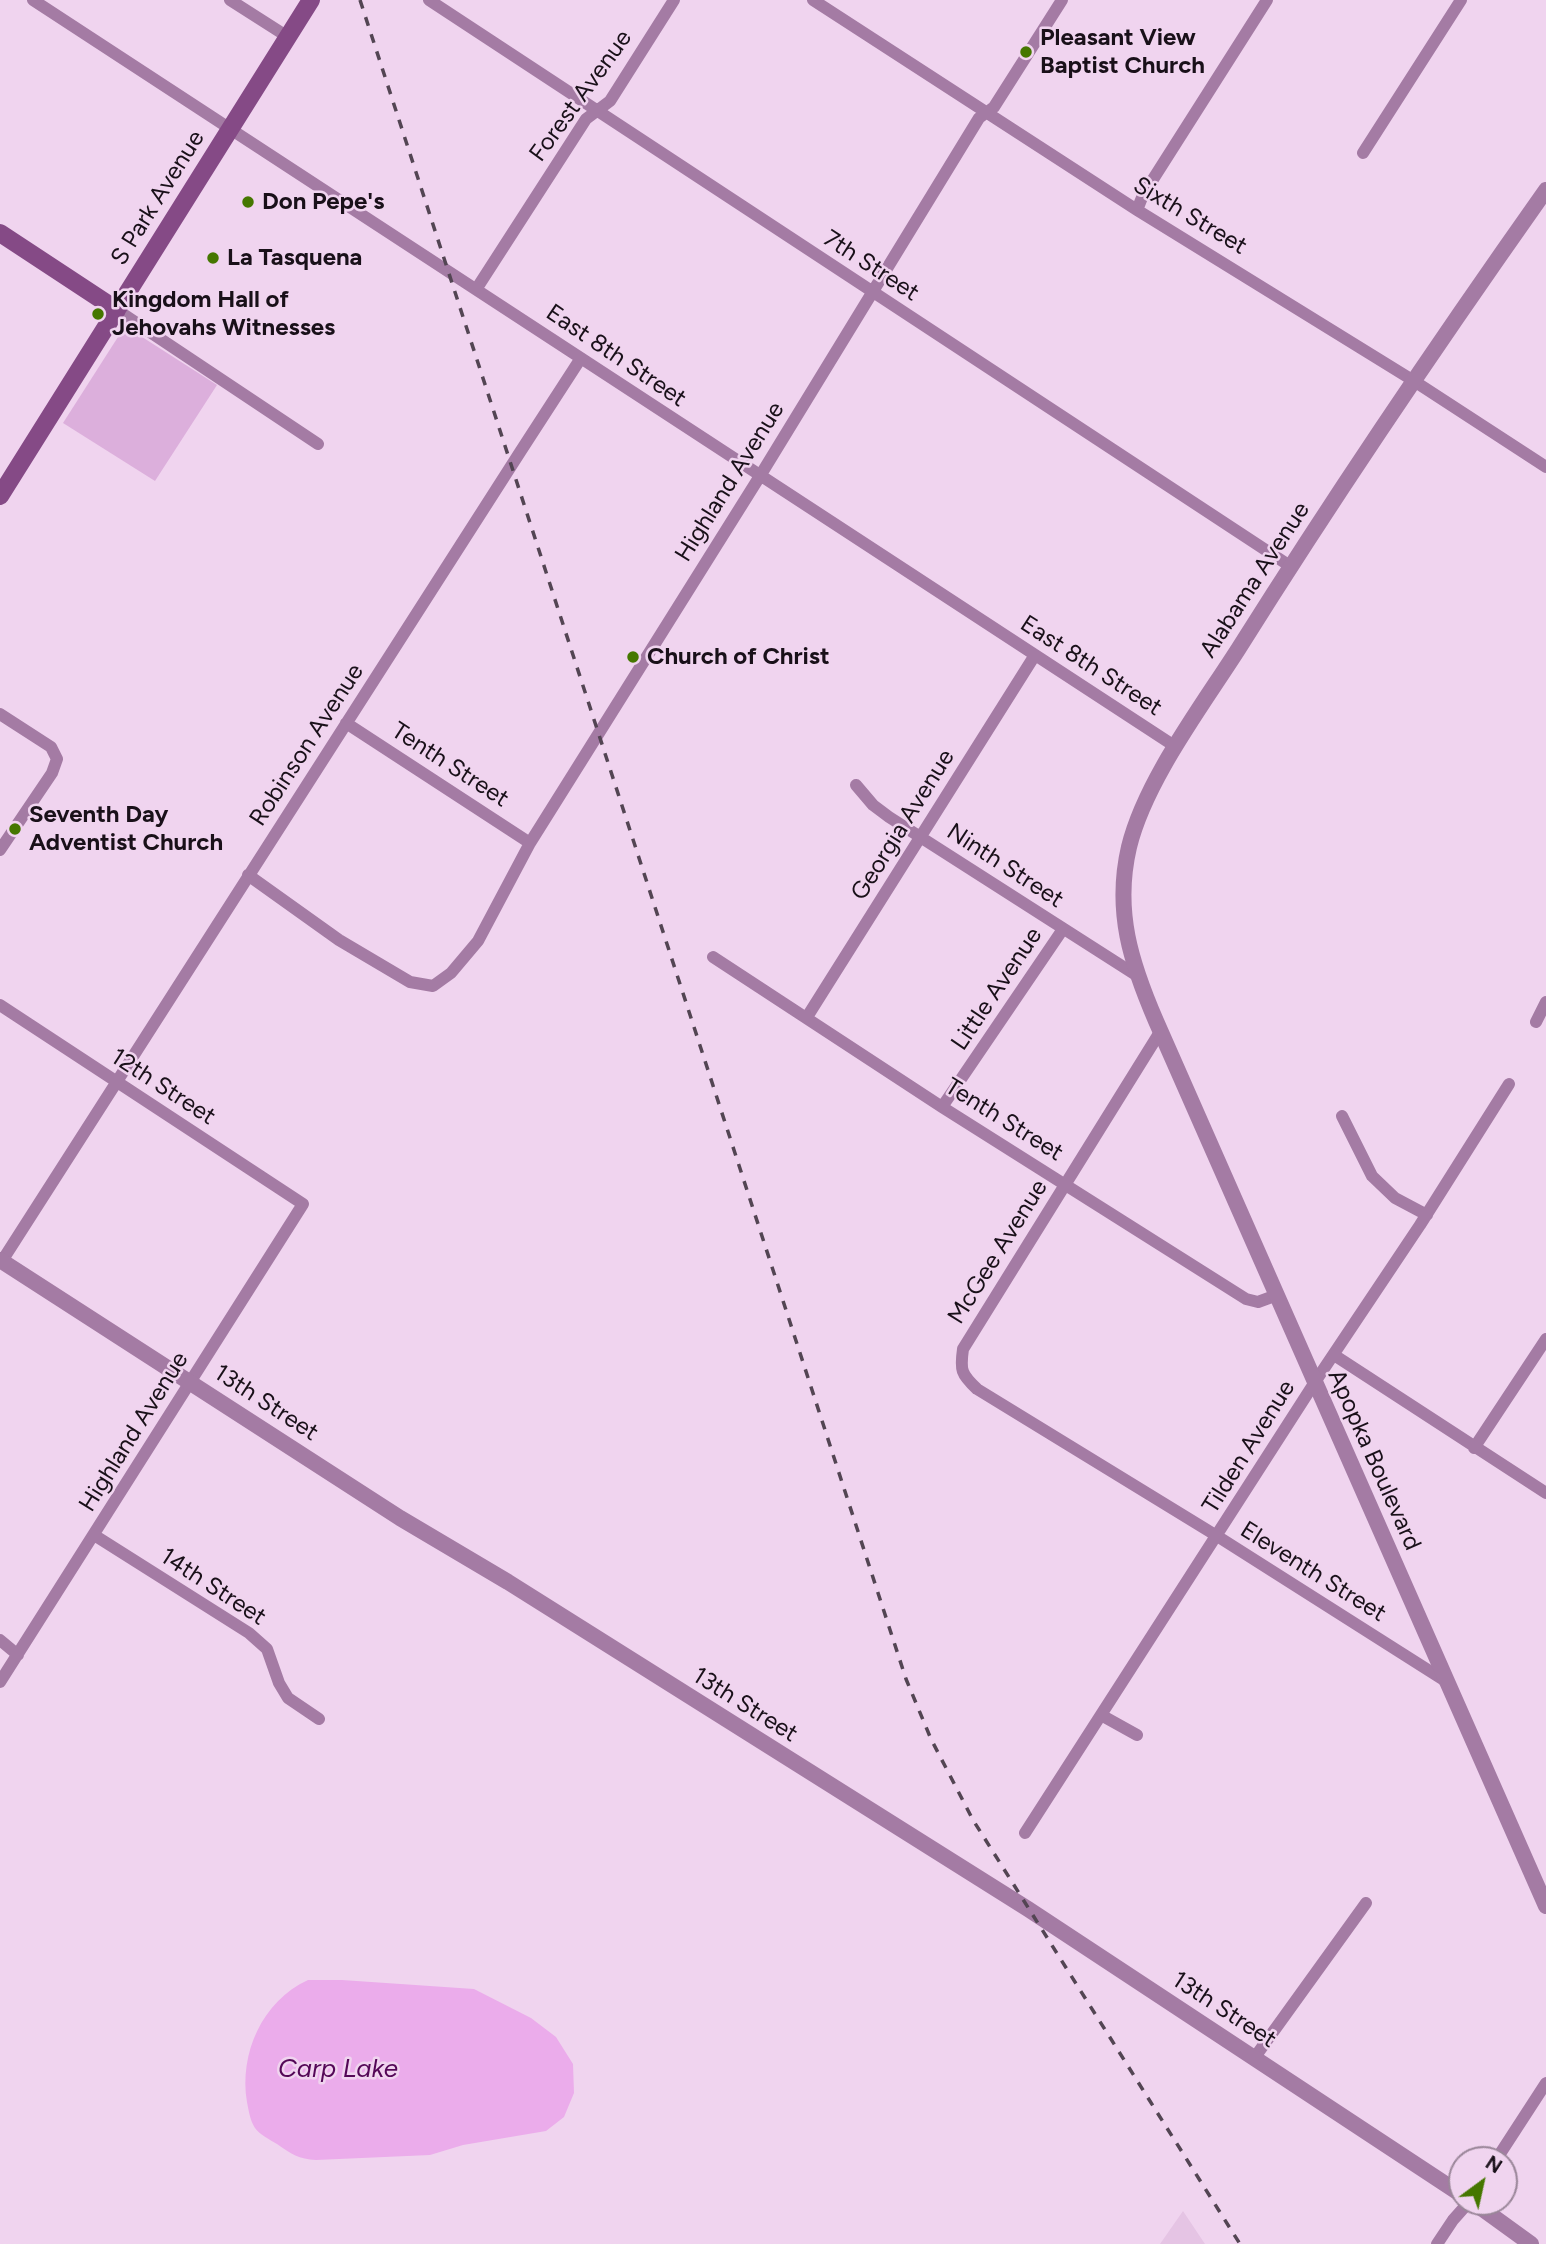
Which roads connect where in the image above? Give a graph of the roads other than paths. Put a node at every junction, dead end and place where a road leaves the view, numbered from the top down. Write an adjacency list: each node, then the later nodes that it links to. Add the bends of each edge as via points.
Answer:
1 (33, 0): 10 (street, East 8th Street)
2 (230, 0): 11 (street)
3 (312, 0): 11 (main road, S Park Avenue)
4 (429, 0): 12 (street, 7th Street)
5 (674, 0): 12 (street, Forest Avenue, via 610,101)
6 (813, 0): 13 (street, Sixth Street)
7 (1062, 0): 13 (street, Highland Avenue)
8 (1267, 0): 17 (street, via 1143,195)
9 (1461, 0): 15 (street)
10 (52, 5): 14 (street, East 8th Street)
11 (288, 37): 14 (main road, S Park Avenue)
12 (596, 110): 19 (street, Forest Avenue); 20 (street, 7th Street)
13 (987, 113): 17 (street, Sixth Street); 20 (street, Highland Avenue, via 979,118)
14 (230, 128): 19 (street, East 8th Street); 21 (main road, S Park Avenue)
15 (1363, 153)
16 (1546, 190): 23 (street, Alabama Avenue)
17 (1138, 210): 23 (street, Sixth Street)
18 (0, 233): 21 (main road)
19 (477, 288): 22 (street, East 8th Street)
20 (872, 292): 26 (street, Highland Avenue); 28 (street, 7th Street)
21 (117, 310): 24 (street); 27 (main road, S Park Avenue)
22 (581, 358): 26 (street, East 8th Street); 31 (street, Robinson Avenue)
23 (1414, 381): 25 (street, Sixth Street); 28 (street, Alabama Avenue)
24 (318, 444)
25 (1546, 467)
26 (760, 475): 29 (street, East 8th Street); 35 (street, Highland Avenue)
27 (0, 494)
28 (1290, 566): 32 (street, Alabama Avenue)
29 (1035, 655): 32 (street, East 8th Street); 34 (street, Georgia Avenue)
30 (0, 714): 36 (street, via 51,747 57,759)
31 (346, 723): 35 (street, Tenth Street); 37 (street, Robinson Avenue)
32 (1176, 747): 40 (street, Alabama Avenue, via 1140,812 1126,860 1124,917)
33 (856, 785): 34 (street, Ninth Street, via 873,805)
34 (920, 836): 38 (street, Ninth Street); 43 (street, Georgia Avenue)
35 (530, 843): 37 (street, Highland Avenue, via 478,941 451,973 433,986 410,982 339,940)
36 (0, 850)
37 (248, 875): 46 (street, Robinson Avenue)
38 (1063, 929): 40 (street, Ninth Street); 48 (street, Little Avenue)
39 (713, 957): 43 (street, Tenth Street)
40 (1136, 975): 45 (street, Alabama Avenue)
41 (1546, 1002): 44 (street)
42 (0, 1005): 46 (street, 12th Street)
43 (807, 1017): 48 (street, Tenth Street)
44 (1536, 1021)
45 (1160, 1032): 50 (street, McGee Avenue); 54 (street, Apopka Boulevard)
46 (118, 1083): 51 (street, 12th Street); 53 (street, Robinson Avenue)
47 (1509, 1084): 52 (street, Tilden Avenue)
48 (942, 1107): 50 (street, Tenth Street)
49 (1342, 1116): 52 (street, via 1372,1176 1395,1198)
50 (1066, 1184): 54 (street, Tenth Street, via 1251,1301); 59 (street, McGee Avenue, via 963,1349 960,1367)
51 (303, 1204): 57 (street, Highland Avenue)
52 (1427, 1215): 56 (street, Tilden Avenue)
53 (1, 1261): 57 (street, 13th Street)
54 (1277, 1295): 58 (street, Apopka Boulevard)
55 (1546, 1339): 60 (street)
56 (1334, 1356): 58 (street, Tilden Avenue); 60 (street)
57 (191, 1382): 62 (street, Highland Avenue); 74 (street, 13th Street)
58 (1315, 1382): 63 (street, Tilden Avenue); 67 (street, Apopka Boulevard)
59 (977, 1389): 63 (street, Eleventh Street)
60 (1475, 1448): 61 (street)
61 (1546, 1493)
62 (94, 1535): 65 (street, Highland Avenue); 69 (street, 14th Street, via 249,1633 267,1649 288,1698)
63 (1217, 1536): 67 (street, Eleventh Street); 68 (street, Tilden Avenue)
64 (0, 1640): 65 (street)
65 (18, 1655): 66 (street, Highland Avenue)
66 (0, 1682)
67 (1447, 1682): 73 (street, Apopka Boulevard)
68 (1101, 1715): 70 (street); 71 (street, Tilden Avenue)
69 (319, 1719)
70 (1137, 1735)
71 (1026, 1833)
72 (1366, 1903): 74 (street)
73 (1546, 1906)
74 (1255, 2057): 77 (street, 13th Street)
75 (1546, 2083): 76 (street)
76 (1505, 2146)
77 (1448, 2186)
78 (1456, 2216): 80 (street)
79 (1491, 2216): 81 (street)
80 (1437, 2244)
81 (1531, 2244)

